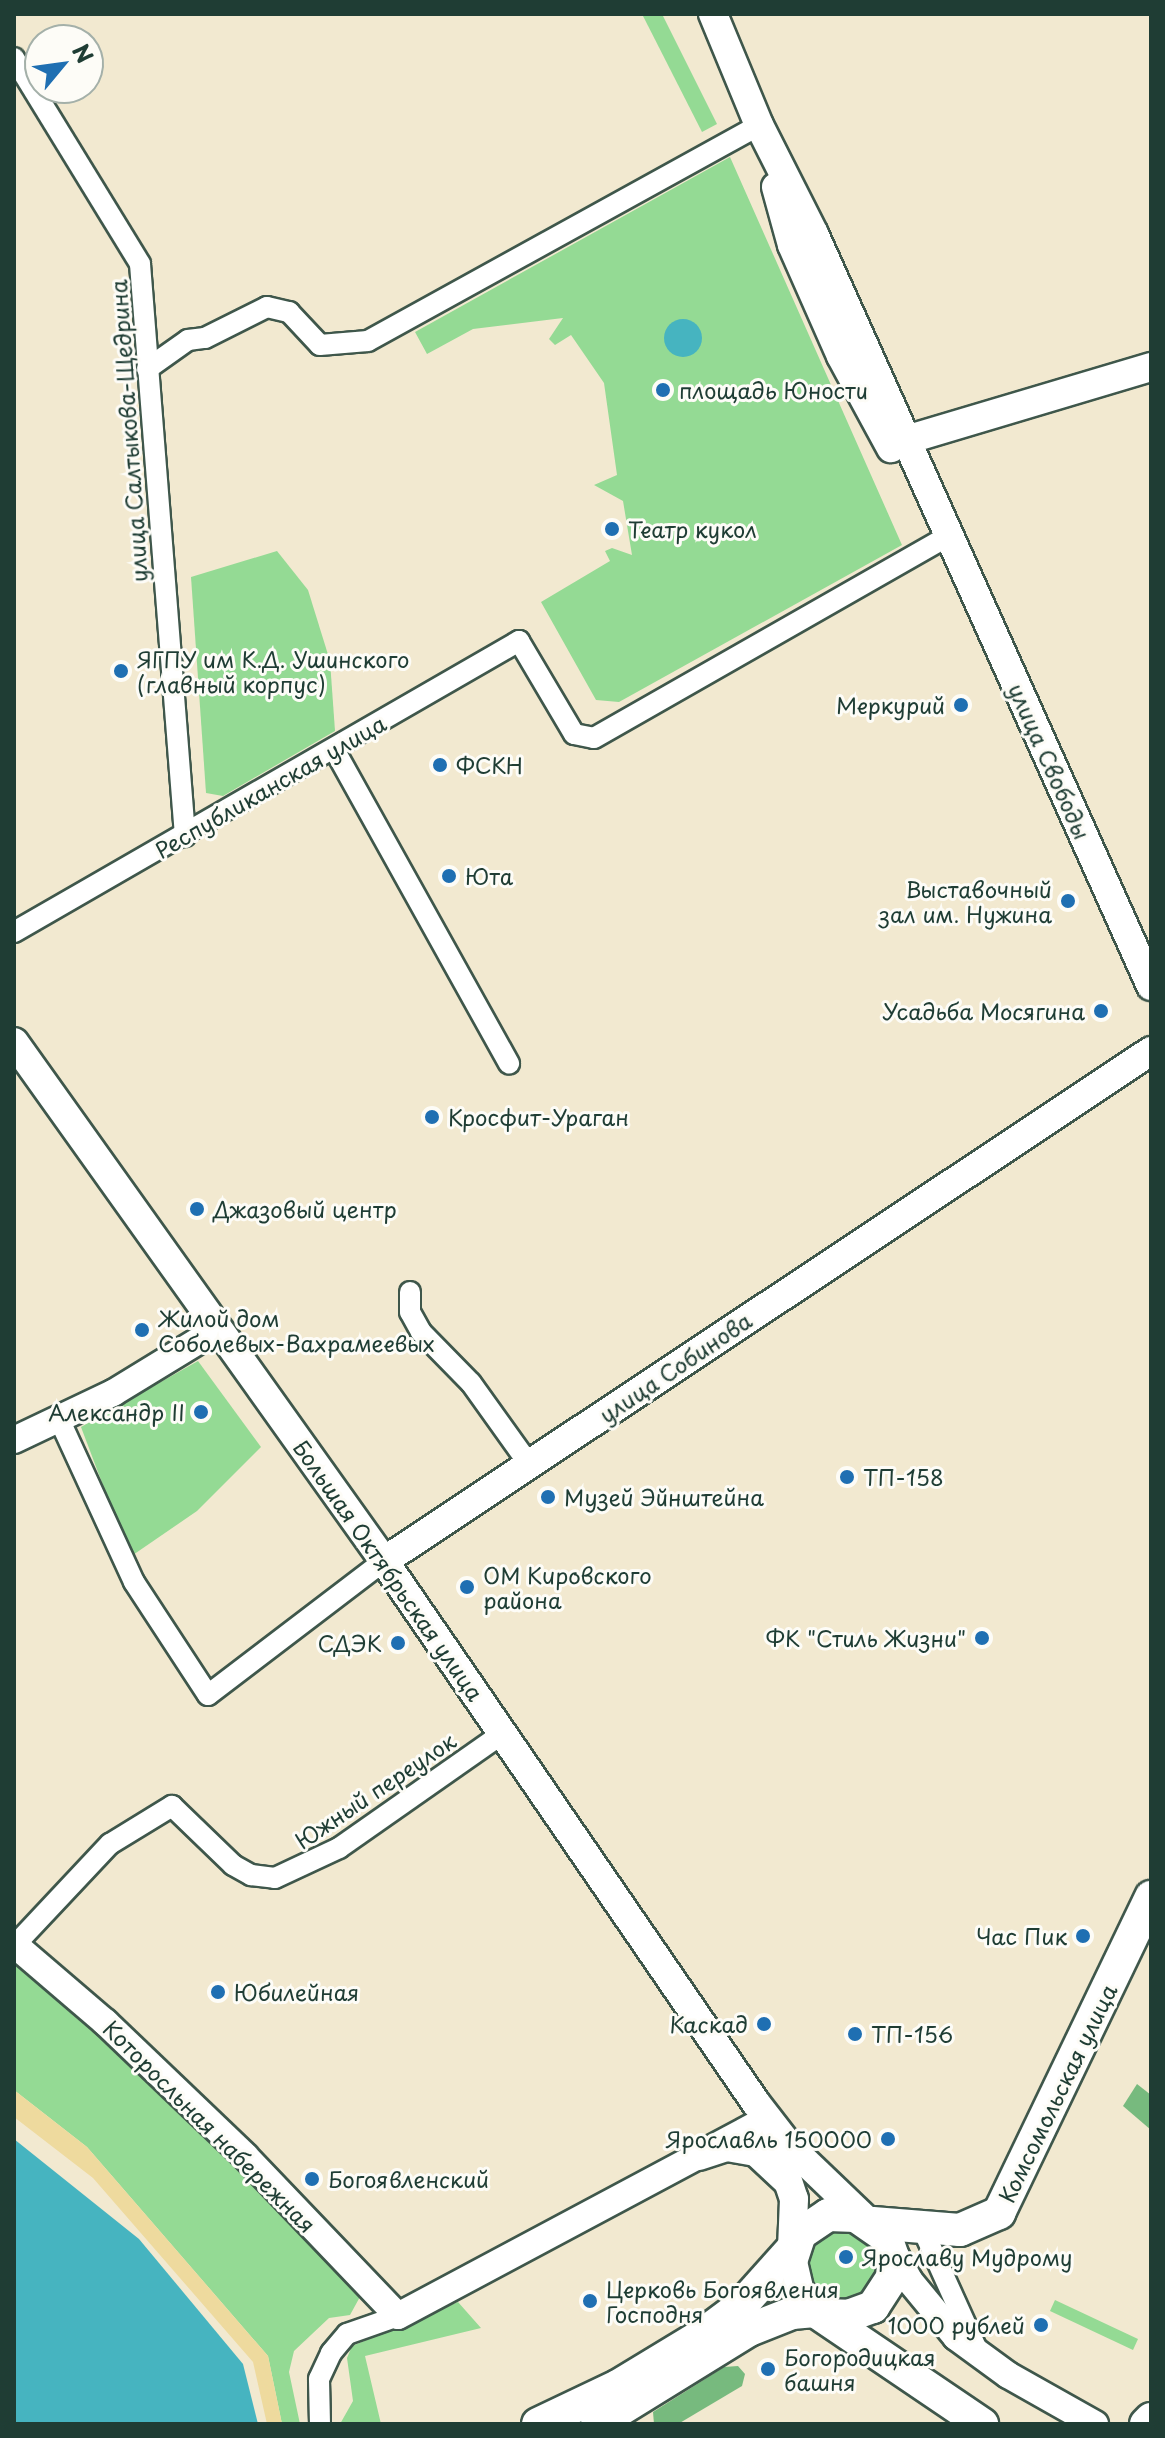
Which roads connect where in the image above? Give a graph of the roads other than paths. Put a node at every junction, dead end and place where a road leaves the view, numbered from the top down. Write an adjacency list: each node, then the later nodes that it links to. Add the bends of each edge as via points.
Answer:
1 (713, 14): 3 (main road, улица Свободы)
2 (14, 58): 5 (street, улица Салтыкова-Щедрина, via 140,264)
3 (759, 125): 5 (street, via 368,341 320,345 289,312 267,307 205,338 188,340); 6 (main road, улица Свободы, via 803,239)
4 (1151, 367): 6 (main road)
5 (147, 369): 9 (street, улица Салтыкова-Щедрина)
6 (895, 444): 7 (main road, улица Свободы)
7 (947, 537): 8 (street, Республиканская улица, via 594,738 574,734 519,641); 11 (main road, улица Свободы)
8 (334, 749): 9 (street, Республиканская улица); 14 (street)
9 (185, 836): 10 (street, Республиканская улица)
10 (14, 932)
11 (1151, 986)
12 (14, 1042): 16 (main road, Большая Октябрьская улица)
13 (1151, 1051): 19 (main road, улица Собинова)
14 (509, 1064)
15 (410, 1292): 19 (street, via 410,1312 421,1332 471,1383)
16 (218, 1329): 17 (street); 20 (main road, Большая Октябрьская улица)
17 (60, 1421): 18 (street); 20 (street, улица Собинова, via 134,1582 208,1695)
18 (14, 1440)
19 (529, 1464): 20 (main road, улица Собинова)
20 (384, 1561): 21 (main road, Большая Октябрьская улица)
21 (503, 1733): 23 (street, Южный переулок, via 339,1848 275,1878 251,1875 233,1865 172,1806 110,1844); 24 (main road, Большая Октябрьская улица)
22 (1151, 1897): 29 (main road, Комсомольская улица, via 1004,2206 975,2227)
23 (14, 1944): 32 (street, Которосльная набережная, via 105,2022 245,2156)
24 (771, 2126): 25 (main road); 27 (main road, Большая Октябрьская улица); 28 (main road, Большая Октябрьская улица)
25 (739, 2135): 26 (street)
26 (699, 2156): 27 (main road, via 727,2147 756,2152 779,2168); 32 (street)
27 (794, 2199): 30 (main road, Большая Октябрьская улица)
28 (876, 2229): 29 (main road, Комсомольская улица); 30 (main road, via 828,2215 807,2227); 31 (main road, via 892,2278 882,2299 860,2313); 33 (street, via 932,2309)
29 (923, 2230): 33 (street)
30 (792, 2249): 31 (main road, via 794,2282); 36 (main road, via 742,2305 699,2337 618,2386)
31 (820, 2313): 37 (main road, via 792,2313 749,2330); 38 (main road)
32 (398, 2316): 34 (street, via 356,2330 339,2342 319,2379)
33 (981, 2358): 39 (street)
34 (318, 2414)
35 (1151, 2419): 40 (main road)
36 (538, 2424)
37 (597, 2424)
38 (982, 2424)
39 (1095, 2424)
40 (1146, 2424)

